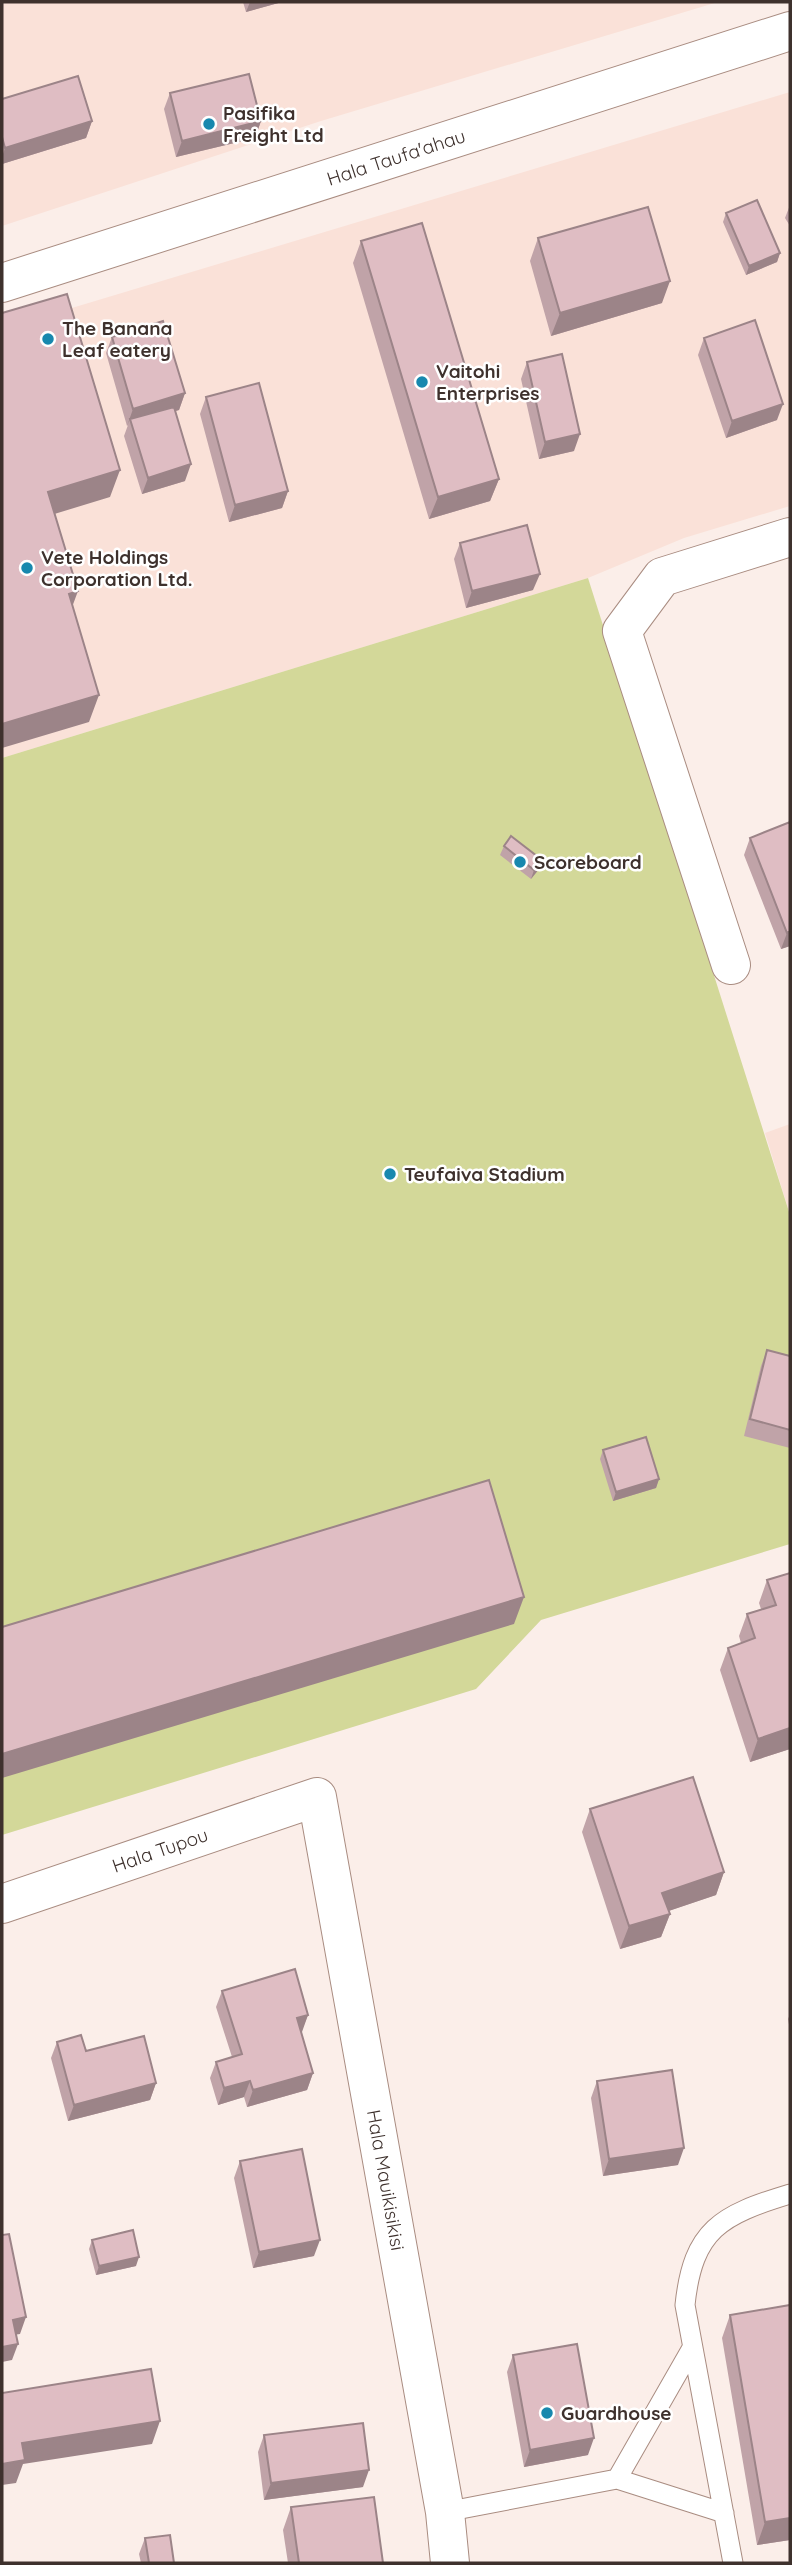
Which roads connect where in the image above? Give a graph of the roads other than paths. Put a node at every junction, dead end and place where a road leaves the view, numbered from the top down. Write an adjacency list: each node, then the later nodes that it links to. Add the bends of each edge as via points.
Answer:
1 (790, 31): 2 (street, Hala Taufa'ahau)
2 (2, 283)
3 (790, 537): 4 (street, via 662,578 622,631)
4 (730, 965)
5 (317, 1797): 6 (street, Hala Tupou); 10 (street, Hala Mauikisikisi)
6 (2, 1904)
7 (790, 2194): 8 (lane, via 740,2209 699,2246 688,2273 685,2305)
8 (692, 2348): 9 (lane); 11 (lane)
9 (617, 2479): 10 (lane); 11 (lane)
10 (445, 2512): 12 (street, Hala Mauikisikisi)
11 (724, 2513): 13 (lane)
12 (450, 2563)
13 (733, 2563)

